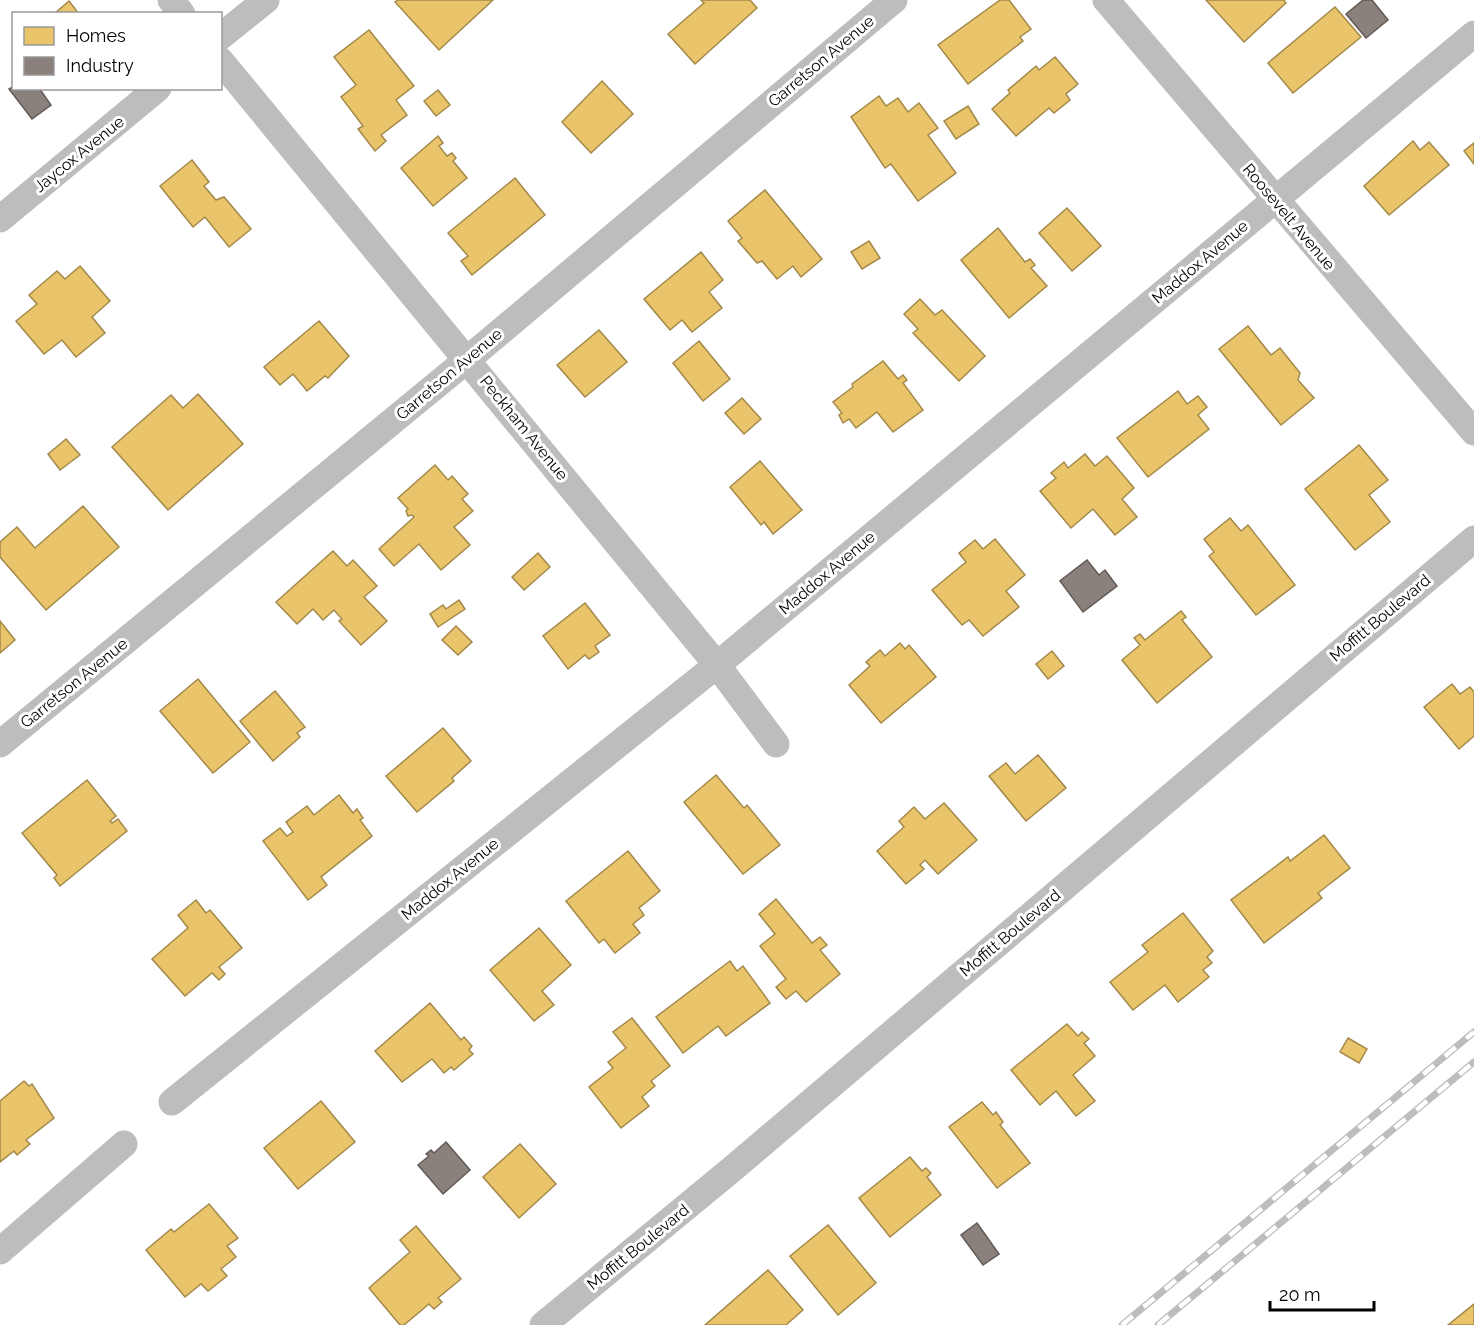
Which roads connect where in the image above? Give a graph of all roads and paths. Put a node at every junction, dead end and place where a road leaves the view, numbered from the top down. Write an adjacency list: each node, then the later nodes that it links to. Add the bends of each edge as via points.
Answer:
1 (171, 0): 5 (street)
2 (266, 0): 7 (street)
3 (894, 0): 12 (street, Garretson Avenue)
4 (1106, 0): 10 (street, Roosevelt Avenue)
5 (180, 12)
6 (1474, 34): 10 (street, Maddox Avenue)
7 (222, 35)
8 (222, 62): 12 (street, Peckham Avenue)
9 (156, 90): 11 (street, Jaycox Avenue)
10 (1275, 200): 13 (street, Roosevelt Avenue); 15 (street, Maddox Avenue)
11 (0, 219)
12 (468, 358): 15 (street, Peckham Avenue); 16 (street, Garretson Avenue)
13 (1474, 432)
14 (1474, 538): 21 (street, Moffitt Boulevard)
15 (717, 665): 17 (street, Peckham Avenue); 18 (street, Maddox Avenue)
16 (0, 744)
17 (776, 744)
18 (172, 1102)
19 (124, 1144): 20 (street)
20 (0, 1251)
21 (543, 1325)

